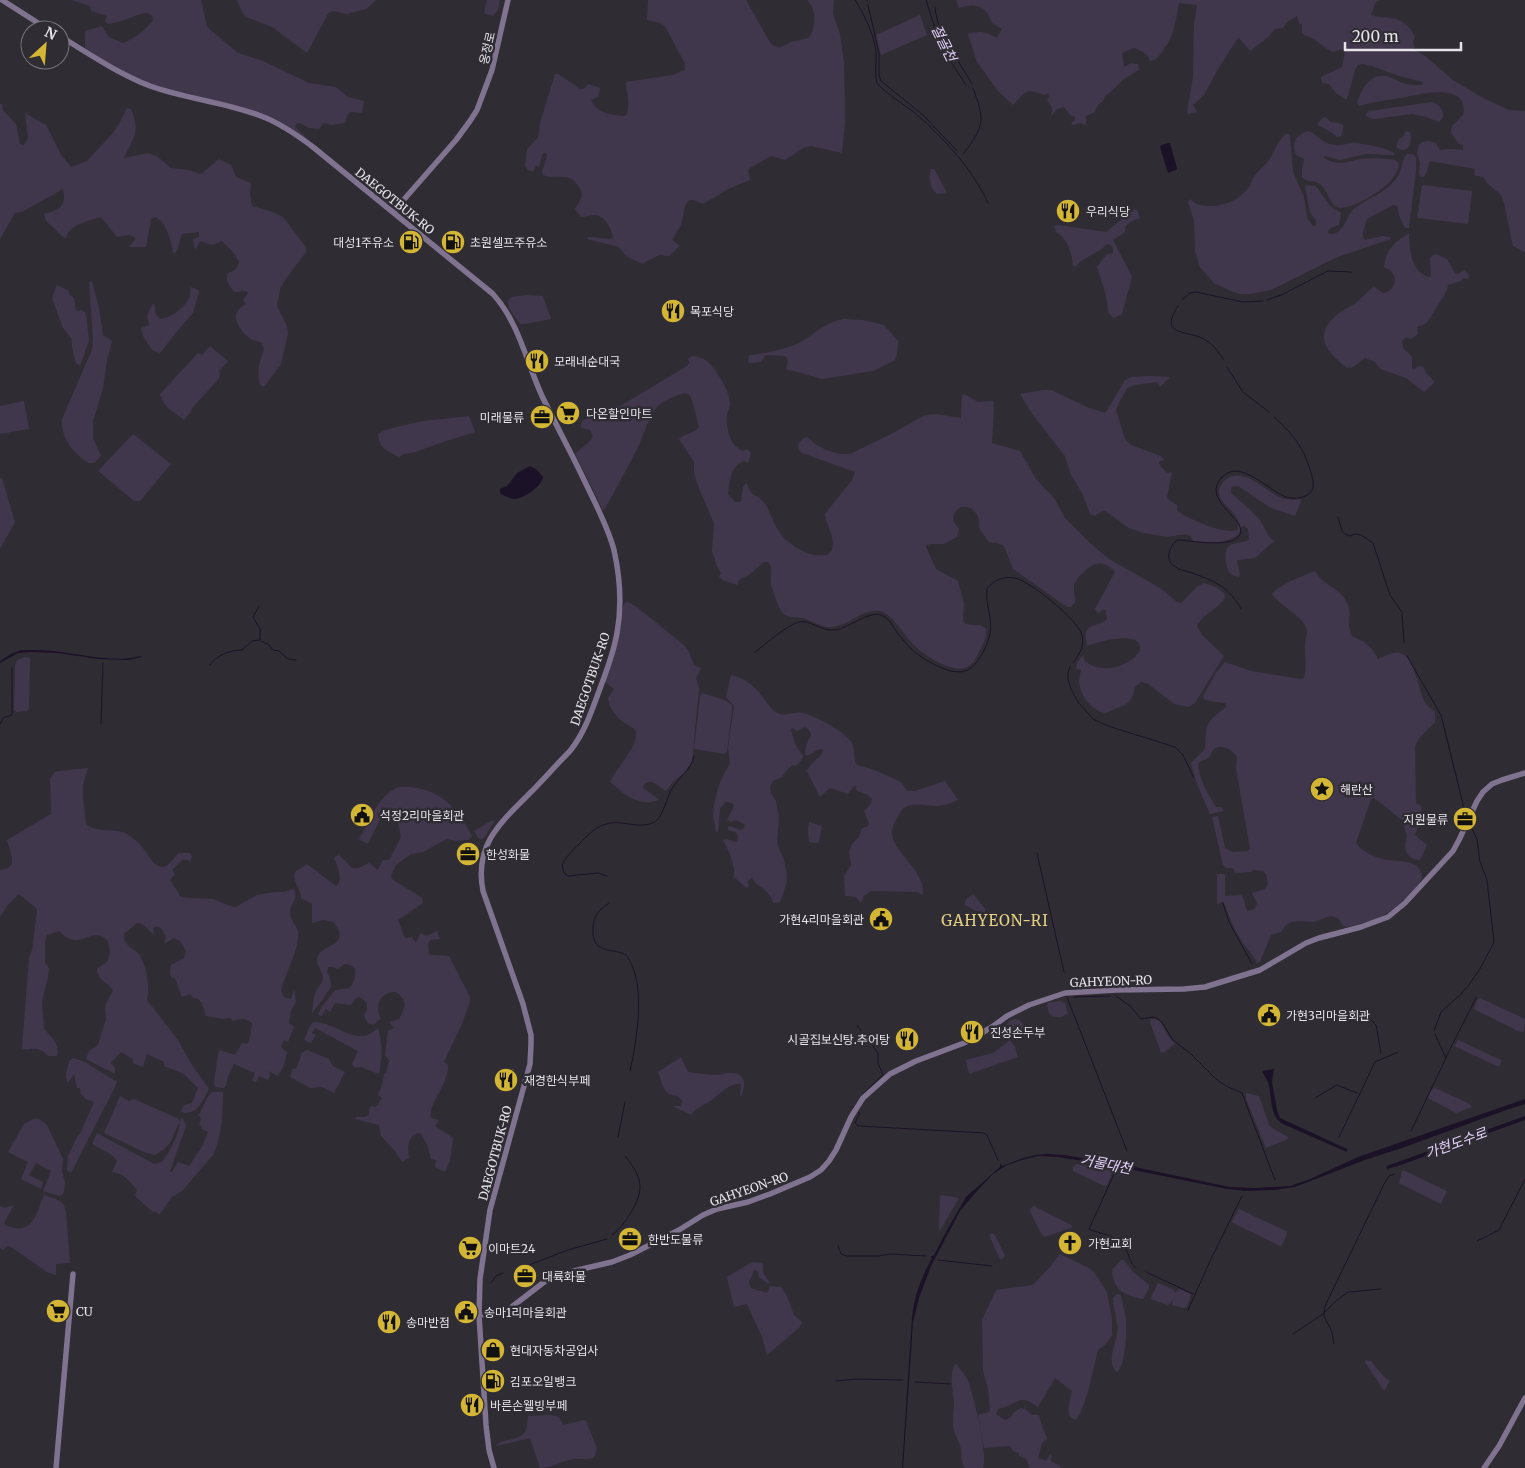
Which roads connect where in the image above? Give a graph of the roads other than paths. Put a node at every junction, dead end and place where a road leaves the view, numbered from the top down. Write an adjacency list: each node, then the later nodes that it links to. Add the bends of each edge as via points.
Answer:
1 (2, 0): 3 (street)
2 (508, 0): 5 (street, 옹정로, via 492,70 477,110 464,130)
3 (33, 20)
4 (70, 42): 6 (street, DAEGOTBUK-RO, via 135,80 248,112 285,128)
5 (404, 199): 6 (street, via 392,205); 7 (street, 옹정로); 8 (street, via 400,211)
6 (380, 202): 7 (street, DAEGOTBUK-RO)
7 (392, 212): 8 (street, DAEGOTBUK-RO)
8 (408, 225): 11 (street, DAEGOTBUK-RO, via 493,294 512,319 536,382 602,518 614,550 619,584 616,639 585,727 570,751 500,823 488,841 482,864 483,891 523,1004 532,1045 529,1071 490,1210)
9 (1525, 773): 12 (street, GAHYEON-RO, via 1492,784 1483,792 1453,851 1388,917 1306,943 1260,970 1206,987 1065,993 1029,1005 964,1043 916,1060 890,1074 863,1098 821,1170 794,1185 703,1215 620,1259 552,1276 514,1306)
10 (73, 1274): 16 (street)
11 (479, 1303): 12 (street); 13 (street, DAEGOTBUK-RO)
12 (495, 1314): 13 (street, GAHYEON-RO); 14 (street, via 487,1317)
13 (479, 1315): 14 (street, DAEGOTBUK-RO)
14 (480, 1327): 17 (street, DAEGOTBUK-RO, via 486,1425)
15 (1525, 1398): 18 (street)
16 (56, 1468)
17 (494, 1468)
18 (1484, 1468)

